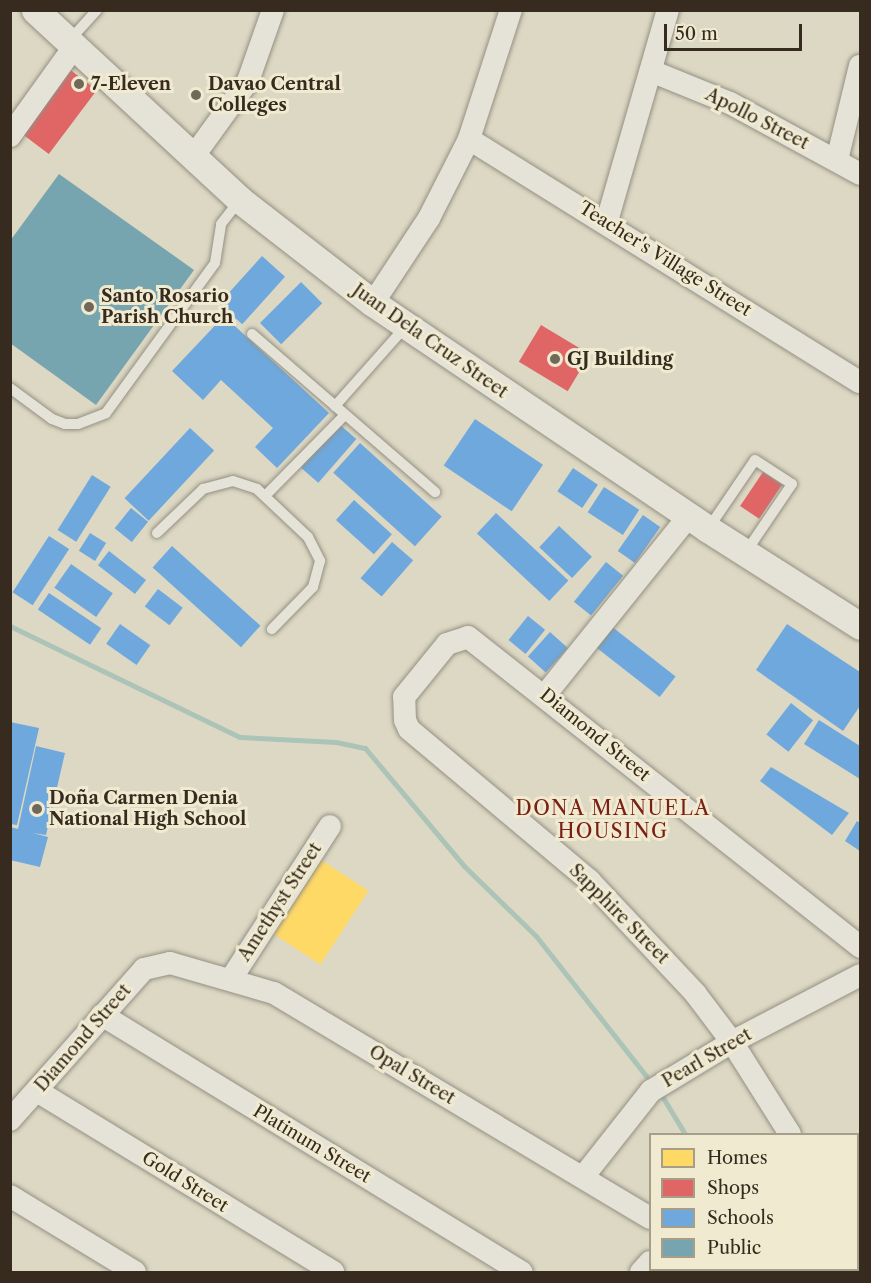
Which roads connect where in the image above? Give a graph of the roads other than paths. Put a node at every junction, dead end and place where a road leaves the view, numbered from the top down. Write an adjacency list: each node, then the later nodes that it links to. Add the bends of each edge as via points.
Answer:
1 (35, 10): 6 (street, Juan Dela Cruz Street)
2 (97, 10): 6 (lane)
3 (273, 10): 11 (street, via 248,81)
4 (511, 10): 10 (street)
5 (668, 10): 8 (street)
6 (71, 45): 9 (street); 11 (street, Juan Dela Cruz Street)
7 (861, 66): 12 (street)
8 (651, 71): 12 (street, Apollo Street, via 730,103); 15 (street)
9 (10, 136)
10 (469, 139): 15 (street, Teacher's Village Street); 16 (street, via 429,218)
11 (193, 157): 14 (street, Juan Dela Cruz Street)
12 (837, 160): 13 (street, Apollo Street)
13 (861, 174)
14 (240, 200): 16 (street, Juan Dela Cruz Street); 20 (lane, via 220,225 215,263 106,413 93,420 65,424)
15 (607, 221): 19 (street, Teacher's Village Street)
16 (373, 303): 17 (street, Juan Dela Cruz Street)
17 (406, 326): 21 (lane); 25 (street, Juan Dela Cruz Street)
18 (252, 334): 21 (lane)
19 (861, 382)
20 (10, 388)
21 (335, 406): 22 (lane)
22 (345, 415): 23 (lane); 24 (lane)
23 (435, 492)
24 (265, 496): 26 (lane, via 247,483 219,483 190,498); 29 (lane, via 308,537 320,561 313,587)
25 (699, 522): 27 (street, Juan Dela Cruz Street); 27 (lane, via 754,460 792,484); 30 (street)
26 (157, 533)
27 (746, 553): 28 (street, Juan Dela Cruz Street)
28 (861, 626)
29 (272, 629)
30 (545, 695): 31 (street, Diamond Street, via 468,637 447,644 404,698); 33 (street, Diamond Street)
31 (409, 729): 38 (street, Sapphire Street, via 590,881 695,993)
32 (330, 825): 36 (street, Amethyst Street)
33 (861, 947)
34 (160, 963): 36 (street, Opal Street); 37 (street, Diamond Street, via 144,969)
35 (861, 975): 38 (street, Pearl Street)
36 (231, 979): 42 (street, Opal Street, via 274,993)
37 (102, 1015): 39 (street, Diamond Street); 47 (street, Platinum Street)
38 (732, 1042): 41 (street, Sapphire Street); 42 (street, Pearl Street, via 651,1091)
39 (37, 1091): 40 (street, Diamond Street); 46 (street, Gold Street)
40 (10, 1120)
41 (789, 1133)
42 (583, 1177): 44 (street, Opal Street)
43 (10, 1196): 45 (street)
44 (649, 1217)
45 (135, 1272)
46 (333, 1272)
47 (522, 1272)

